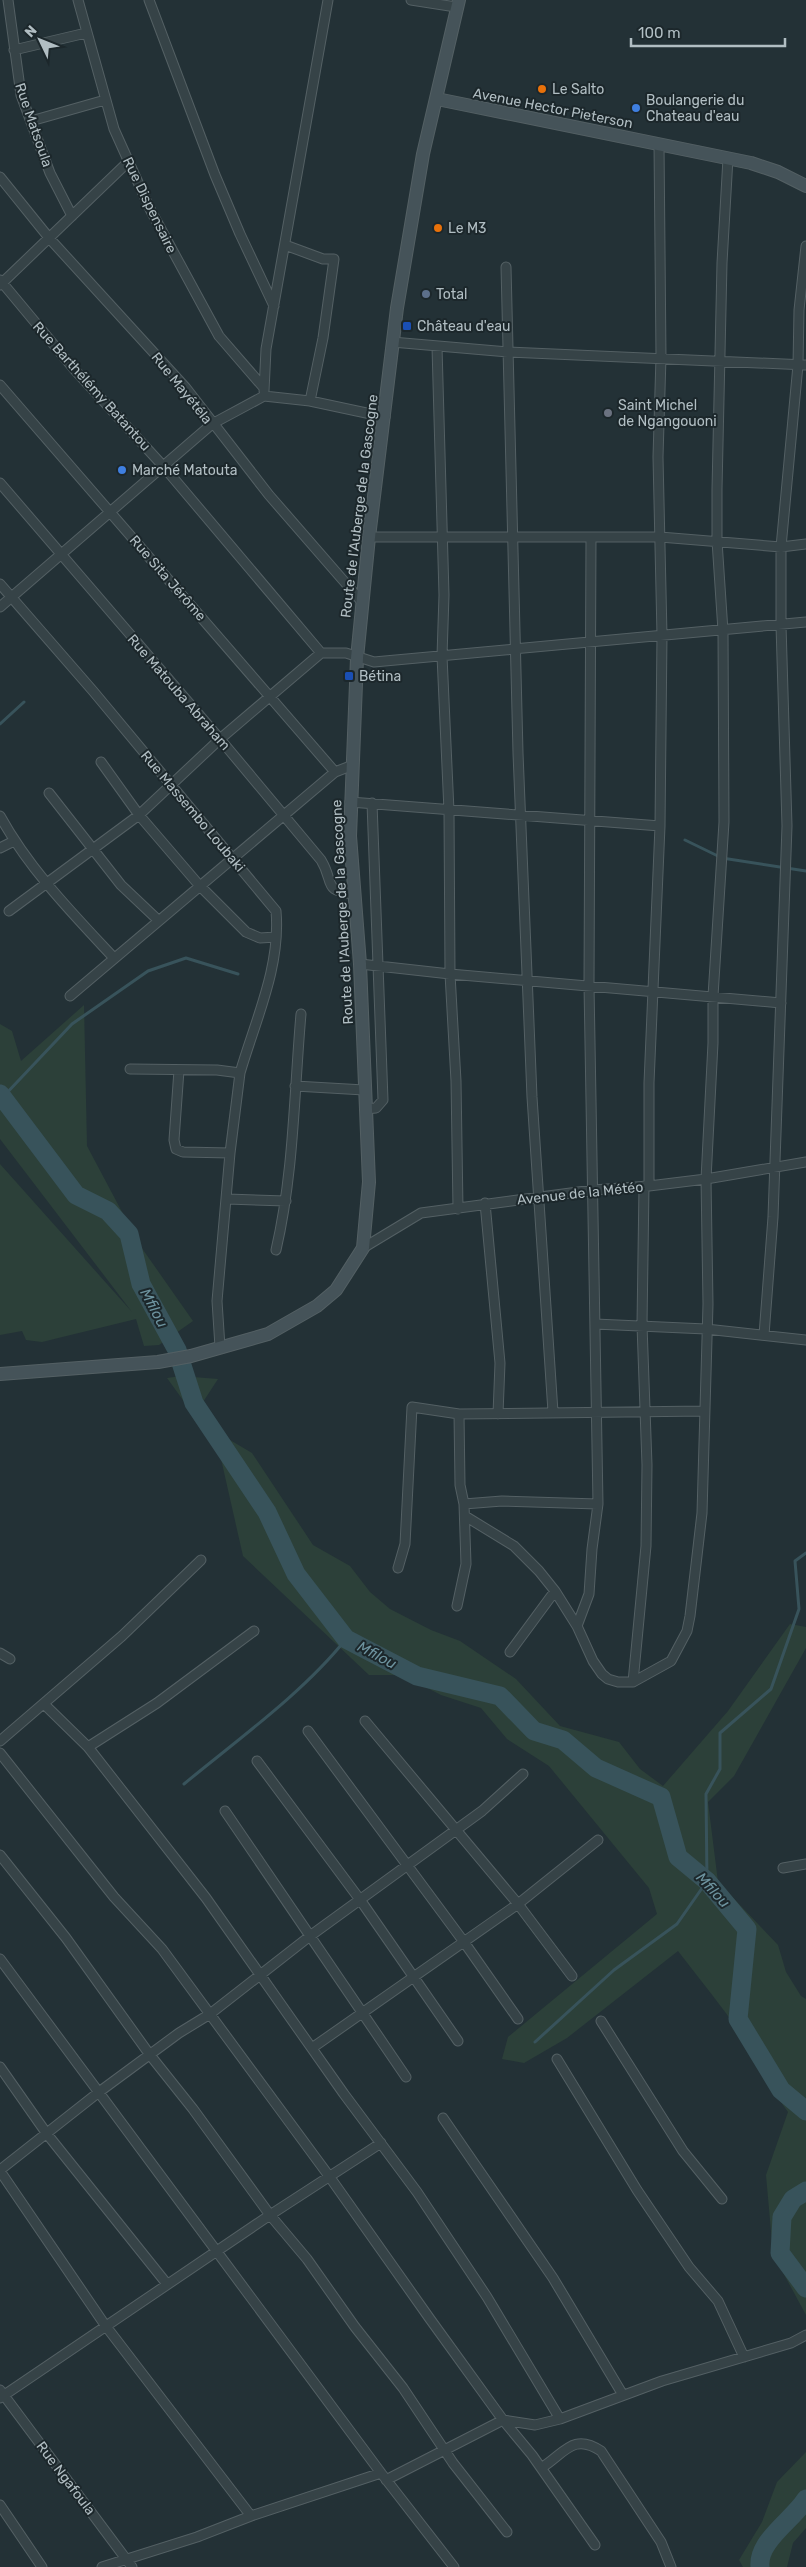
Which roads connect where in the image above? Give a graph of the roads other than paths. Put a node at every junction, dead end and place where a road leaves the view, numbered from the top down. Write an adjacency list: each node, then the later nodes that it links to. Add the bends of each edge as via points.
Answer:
1 (8, 0): 8 (street, Rue Matsoula)
2 (78, 0): 7 (street, Rue Dispensaire)
3 (150, 0): 23 (street, via 215,175)
4 (328, 0): 19 (street)
5 (412, 0): 6 (street)
6 (458, 3): 9 (street, Route de l'Auberge de la Gascogne)
7 (86, 32): 8 (street); 10 (street, Rue Dispensaire)
8 (14, 50): 11 (street, Rue Matsoula, via 21,95)
9 (437, 99): 12 (street, Avenue Hector Pieterson); 24 (street, Route de l'Auberge de la Gascogne, via 423,154)
10 (105, 100): 11 (street); 14 (street, Rue Dispensaire)
11 (31, 122): 17 (street, Rue Matsoula, via 50,173)
12 (658, 144): 13 (street, Avenue Hector Pieterson); 27 (street)
13 (728, 158): 16 (street, Avenue Hector Pieterson, via 778,172); 28 (street)
14 (128, 162): 17 (street); 31 (street, Rue Dispensaire, via 219,336)
15 (0, 177): 18 (street, Rue Mayétéla)
16 (806, 186)
17 (72, 216): 18 (street)
18 (50, 239): 22 (street); 34 (street, Rue Mayétéla, via 186,388)
19 (285, 245): 23 (street); 32 (street, via 322,259 334,259)
20 (806, 246): 29 (street, via 800,310)
21 (506, 267): 26 (street)
22 (1, 283): 35 (street, Rue Barthélémy Batantou)
23 (274, 306): 31 (street, via 266,349)
24 (392, 342): 25 (street); 33 (street, Route de l'Auberge de la Gascogne)
25 (437, 347): 26 (street); 42 (street)
26 (508, 352): 27 (street); 39 (street)
27 (661, 357): 28 (street); 41 (street)
28 (720, 362): 29 (street); 43 (street)
29 (802, 365): 45 (street)
30 (0, 385): 37 (street, Rue Sita Jérôme)
31 (264, 392): 32 (street); 34 (street)
32 (310, 401): 33 (street)
33 (384, 417): 38 (street, Route de l'Auberge de la Gascogne)
34 (212, 424): 35 (street); 49 (street, Rue Mayétéla)
35 (164, 467): 37 (street); 57 (street, Rue Barthélémy Batantou)
36 (0, 483): 46 (street, Rue Matouba Abraham)
37 (112, 512): 46 (street); 60 (street, Rue Sita Jérôme)
38 (369, 537): 42 (street); 49 (street, Route de l'Auberge de la Gascogne)
39 (514, 537): 40 (street); 42 (street); 56 (street)
40 (591, 537): 41 (street); 55 (street)
41 (660, 537): 43 (street); 54 (street)
42 (442, 538): 58 (street)
43 (717, 541): 45 (street); 53 (street)
44 (806, 544): 45 (street)
45 (781, 547): 52 (street)
46 (61, 555): 48 (street); 61 (street, Rue Matouba Abraham)
47 (0, 584): 48 (street, Rue Massembo Loubaki)
48 (12, 597): 50 (street); 65 (street, Rue Massembo Loubaki)
49 (362, 602): 59 (street, Route de l'Auberge de la Gascogne)
50 (0, 607)
51 (806, 622): 52 (street)
52 (781, 625): 53 (street); 95 (street, via 787,826)
53 (723, 631): 54 (street); 94 (street, via 724,822)
54 (662, 635): 55 (street); 75 (street)
55 (590, 643): 56 (street); 74 (street)
56 (515, 647): 58 (street); 73 (street)
57 (321, 653): 59 (street, via 346,653); 60 (street)
58 (442, 656): 59 (street, via 374,662); 69 (street)
59 (357, 658): 63 (street, Route de l'Auberge de la Gascogne)
60 (270, 696): 61 (street); 64 (street, Rue Sita Jérôme)
61 (220, 739): 65 (street); 72 (street, Rue Matouba Abraham)
62 (100, 762): 70 (street)
63 (353, 765): 64 (street); 67 (street, Route de l'Auberge de la Gascogne)
64 (335, 772): 72 (street)
65 (171, 784): 70 (street); 79 (street, Rue Massembo Loubaki)
66 (49, 793): 78 (street)
67 (350, 802): 68 (street); 82 (street, Route de l'Auberge de la Gascogne)
68 (372, 803): 69 (street); 88 (street)
69 (449, 811): 73 (street); 89 (street)
70 (139, 814): 78 (street); 81 (street)
71 (0, 816): 76 (street)
72 (282, 816): 79 (street); 82 (street, Rue Matouba Abraham, via 320,860 332,888 337,893)
73 (522, 816): 74 (street); 90 (street)
74 (589, 822): 75 (street); 91 (street)
75 (660, 826): 92 (street)
76 (14, 841): 77 (street); 80 (street)
77 (0, 848)
78 (93, 849): 80 (street); 84 (street, via 121,885)
79 (231, 858): 81 (street); 85 (street, Rue Massembo Loubaki, via 272,904 277,918)
80 (48, 883): 83 (street); 86 (street)
81 (199, 885): 84 (street); 85 (street, via 246,932 260,938)
82 (354, 894): 87 (street, Route de l'Auberge de la Gascogne)
83 (9, 911)
84 (158, 920): 86 (street)
85 (276, 937): 101 (street, Rue Massembo Loubaki, via 268,990)
86 (114, 958): 93 (street)
87 (360, 964): 88 (street); 97 (street, Route de l'Auberge de la Gascogne)
88 (378, 966): 89 (street); 98 (street)
89 (450, 974): 90 (street); 116 (street)
90 (527, 981): 91 (street); 112 (street)
91 (589, 985): 92 (street); 111 (street)
92 (653, 992): 94 (street); 110 (street)
93 (70, 996)
94 (713, 996): 95 (street); 109 (street)
95 (781, 1003): 108 (street)
96 (301, 1014): 103 (street)
97 (363, 1027): 98 (street); 104 (street, Route de l'Auberge de la Gascogne)
98 (381, 1029): 102 (street)
99 (130, 1070): 100 (street)
100 (179, 1070): 101 (street); 106 (street, via 176,1149)
101 (240, 1073): 106 (street, Rue Massembo Loubaki)
102 (383, 1080): 104 (street); 105 (street, via 381,1106)
103 (296, 1086): 104 (street); 114 (street)
104 (364, 1086): 105 (street, Route de l'Auberge de la Gascogne)
105 (366, 1109): 117 (street, Route de l'Auberge de la Gascogne, via 369,1182)
106 (230, 1153): 113 (street, Rue Massembo Loubaki)
107 (806, 1162): 108 (street, Avenue de la Météo)
108 (774, 1168): 109 (street, Avenue de la Météo); 122 (street)
109 (706, 1179): 110 (street, Avenue de la Météo); 121 (street)
110 (647, 1186): 111 (street, Avenue de la Météo); 120 (street)
111 (593, 1190): 112 (street, Avenue de la Météo); 119 (street)
112 (540, 1197): 115 (street, Avenue de la Météo); 129 (street)
113 (227, 1199): 114 (street); 124 (street, Rue Massembo Loubaki, via 217,1301)
114 (286, 1201): 118 (street)
115 (485, 1203): 116 (street, Avenue de la Météo); 131 (street, via 500,1363)
116 (458, 1209): 117 (street, Avenue de la Météo, via 421,1213)
117 (363, 1248): 124 (street, Route de l'Auberge de la Gascogne, via 336,1290 317,1306 268,1334)
118 (276, 1250)
119 (595, 1324): 120 (street); 126 (street)
120 (642, 1325): 121 (street); 127 (street)
121 (706, 1329): 122 (street); 128 (street)
122 (764, 1335): 123 (street)
123 (806, 1340)
124 (220, 1347): 125 (street, Route de l'Auberge de la Gascogne, via 158,1362)
125 (0, 1374)
126 (596, 1411): 127 (street); 129 (street); 133 (street)
127 (646, 1411): 128 (street); 144 (street, via 646,1546)
128 (704, 1411): 144 (street, via 702,1513 687,1631 671,1661)
129 (553, 1412): 131 (street)
130 (459, 1414): 131 (street); 132 (street, via 460,1485); 136 (street, via 412,1407 405,1544)
131 (498, 1414)
132 (464, 1504): 133 (street, via 502,1501); 134 (street)
133 (598, 1504): 139 (street, via 589,1594)
134 (465, 1516): 137 (street, via 514,1546); 138 (street, via 466,1564)
135 (201, 1560): 145 (street)
136 (398, 1568)
137 (556, 1591): 139 (street); 141 (street)
138 (457, 1606)
139 (577, 1626): 144 (street, via 602,1674 618,1682)
140 (254, 1631): 149 (street, via 157,1702)
141 (510, 1652)
142 (0, 1653): 143 (street)
143 (10, 1659)
144 (633, 1682)
145 (45, 1705): 148 (street); 149 (street)
146 (365, 1721): 154 (street)
147 (308, 1731): 158 (street)
148 (0, 1741)
149 (88, 1747): 165 (street, via 206,1898)
150 (0, 1753): 169 (street, via 114,1897 162,1949)
151 (257, 1761): 160 (street)
152 (523, 1774): 154 (street)
153 (225, 1811): 162 (street)
154 (457, 1830): 158 (street); 161 (street)
155 (598, 1840): 161 (street)
156 (0, 1855): 174 (street, via 66,1938)
157 (806, 1864): 159 (street)
158 (408, 1866): 160 (street); 163 (street)
159 (783, 1868)
160 (361, 1901): 162 (street); 167 (street)
161 (518, 1904): 163 (street); 166 (street)
162 (310, 1936): 165 (street); 168 (street)
163 (464, 1942): 167 (street); 170 (street)
164 (0, 1960): 178 (street)
165 (260, 1976): 169 (street); 173 (street)
166 (572, 1976)
167 (413, 1977): 168 (street); 172 (street)
168 (364, 2013): 173 (street); 177 (street)
169 (210, 2014): 174 (street); 183 (street)
170 (518, 2019)
171 (601, 2021): 184 (street, via 683,2151)
172 (458, 2041)
173 (312, 2048): 181 (street)
174 (150, 2055): 178 (street); 185 (street)
175 (557, 2059): 190 (street, via 637,2190 689,2267 718,2301)
176 (0, 2067): 180 (street)
177 (406, 2077)
178 (99, 2092): 180 (street); 186 (street)
179 (442, 2118): 192 (street, via 553,2278)
180 (47, 2134): 182 (street); 187 (street)
181 (381, 2143): 183 (street); 193 (street, via 487,2297)
182 (0, 2170): 188 (street)
183 (329, 2176): 185 (street); 194 (street)
184 (722, 2199)
185 (270, 2214): 186 (street); 195 (street, via 308,2259 403,2388)
186 (216, 2251): 187 (street); 197 (street)
187 (167, 2284): 188 (street)
188 (105, 2326): 191 (street); 199 (street)
189 (806, 2335): 190 (street, via 791,2343)
190 (744, 2357): 192 (street, via 691,2371)
191 (1, 2395): 202 (street, Rue Ngafoula)
192 (624, 2395): 193 (street)
193 (560, 2419): 194 (street, via 535,2425)
194 (503, 2420): 195 (street); 196 (street)
195 (444, 2450): 197 (street); 200 (street)
196 (540, 2468): 201 (street); 206 (street, via 578,2442 586,2442 601,2451 660,2542)
197 (383, 2476): 199 (street); 205 (street)
198 (0, 2505): 203 (street)
199 (251, 2516): 202 (street)
200 (507, 2532)
201 (594, 2545)
202 (130, 2563): 204 (street)
203 (42, 2567)
204 (102, 2567)
205 (454, 2567)
206 (671, 2567)

